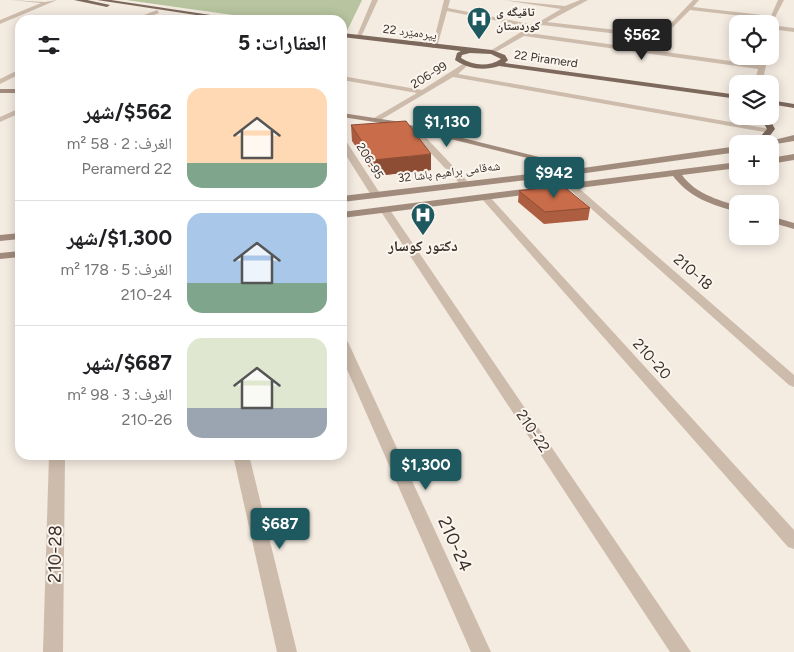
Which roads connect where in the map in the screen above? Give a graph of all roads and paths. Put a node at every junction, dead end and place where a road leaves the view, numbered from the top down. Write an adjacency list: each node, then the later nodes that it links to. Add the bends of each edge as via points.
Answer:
1 (13, 0): 11 (street)
2 (54, 0): 11 (street)
3 (77, 0): 15 (main road)
4 (100, 0): 19 (main road)
5 (375, 0): 32 (street)
6 (447, 0): 14 (street)
7 (506, 0): 12 (street)
8 (585, 0): 12 (street)
9 (696, 0): 13 (street)
10 (781, 0): 21 (street)
11 (46, 2): 16 (street)
12 (566, 8): 25 (street)
13 (690, 8): 20 (street); 25 (street, via 661,37)
14 (444, 9): 27 (street); 33 (street)
15 (157, 12): 17 (street); 18 (main road)
16 (17, 15)
17 (148, 15)
18 (179, 15)
19 (206, 15)
20 (729, 15)
21 (774, 15)
22 (15, 16): 23 (street)
23 (1, 22): 24 (street)
24 (15, 22)
25 (543, 22): 27 (street)
26 (779, 25): 28 (street)
27 (536, 27): 29 (street)
28 (794, 30)
29 (524, 34): 35 (street); 39 (street)
30 (347, 36): 32 (main road, 22 پیرەمێرد)
31 (347, 37): 36 (main road, 22 پیرەمێرد)
32 (358, 37): 33 (main road, 22 پیرەمێرد)
33 (434, 47): 34 (main road, 22 پیرەمێرد)
34 (474, 51): 35 (main road); 36 (main road)
35 (492, 52): 37 (main road)
36 (458, 55): 38 (main road, via 458,61)
37 (502, 61): 38 (main road, via 480,66); 45 (main road); 50 (main road, 22 Piramerd)
38 (466, 64): 41 (street, 206-99)
39 (762, 67): 42 (street)
40 (15, 74): 44 (street)
41 (452, 75): 48 (street, 206-99); 60 (street)
42 (760, 75)
43 (347, 79): 48 (street)
44 (0, 82)
45 (729, 90)
46 (0, 91): 47 (main road)
47 (15, 91)
48 (423, 92): 57 (street, 206-99)
49 (779, 96): 51 (main road)
50 (729, 97)
51 (794, 99)
52 (779, 104): 53 (main road)
53 (794, 106)
54 (15, 112): 56 (street)
55 (347, 116): 57 (main road)
56 (0, 120)
57 (377, 120): 59 (main road)
58 (769, 125): 60 (main road)
59 (412, 128): 71 (main road); 73 (street)
60 (770, 132): 61 (main road)
61 (767, 135)
62 (794, 138): 63 (main road)
63 (779, 141)
64 (347, 149): 75 (street, 206-95)
65 (729, 150): 71 (main road, شەقامی براهیم پاشا 32)
66 (794, 157): 67 (main road)
67 (783, 159): 68 (main road); 69 (street)
68 (779, 160)
69 (794, 161)
70 (729, 167): 72 (main road, شەقامی براهیم پاشا 32)
71 (586, 170): 73 (main road, شەقامی براهیم پاشا 32)
72 (675, 172): 74 (main road, شەقامی براهیم پاشا 32); 78 (main road, via 692,192)
73 (465, 184): 75 (main road, شەقامی براهیم پاشا 32)
74 (571, 186): 76 (main road, شەقامی براهیم پاشا 32); 88 (street, 210-18)
75 (376, 195): 77 (main road, شەقامی براهیم پاشا 32)
76 (485, 197): 79 (main road, شەقامی براهیم پاشا 32); 91 (street, 210-20)
77 (347, 198)
78 (729, 206)
79 (385, 210): 80 (main road, شەقامی براهیم پاشا 32); 95 (street, 210-22)
80 (347, 214)
81 (779, 222): 82 (main road)
82 (793, 226)
83 (15, 236): 84 (main road)
84 (0, 238)
85 (15, 254): 86 (main road)
86 (0, 256)
87 (347, 353): 94 (street, 210-24)
88 (794, 382)
89 (57, 460): 92 (street, 210-28)
90 (242, 460): 93 (street)
91 (794, 542)
92 (53, 652)
93 (287, 652)
94 (481, 652)
95 (681, 652)

